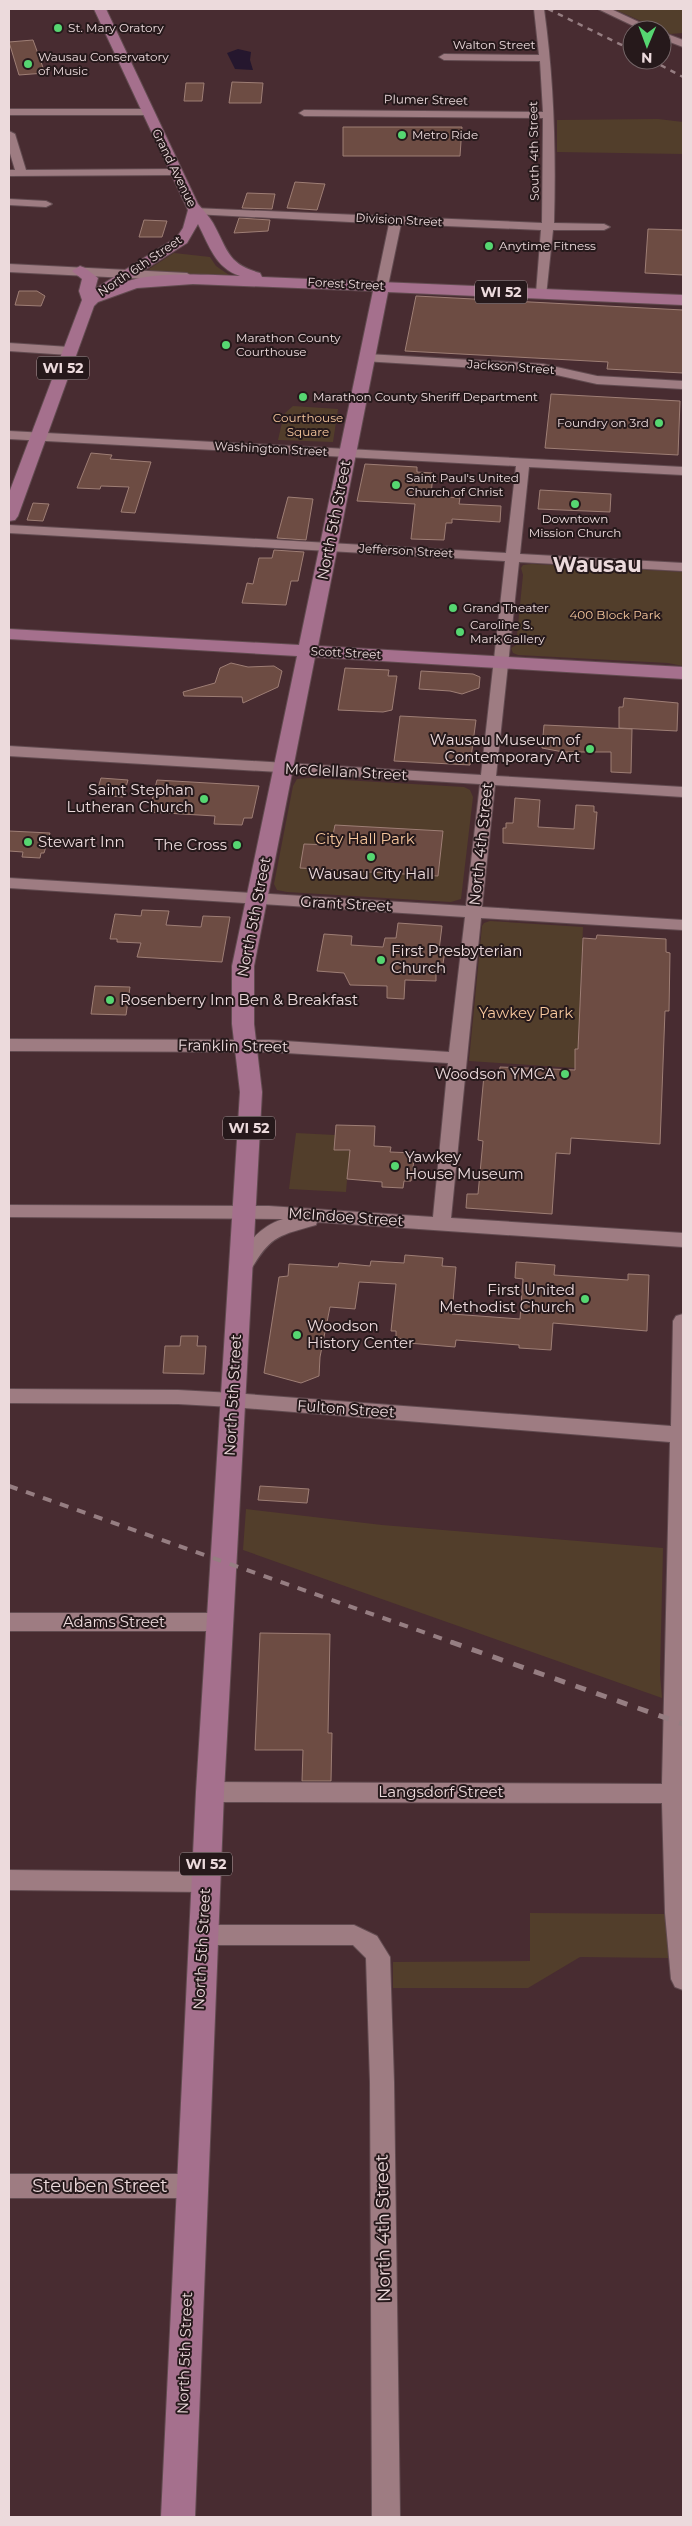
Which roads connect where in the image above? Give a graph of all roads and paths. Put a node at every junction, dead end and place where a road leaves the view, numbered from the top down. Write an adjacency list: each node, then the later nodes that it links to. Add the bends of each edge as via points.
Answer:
1 (100, 9): 8 (main road, Grand Avenue)
2 (538, 9): 6 (street, South 4th Street)
3 (603, 9): 4 (street)
4 (628, 20)
5 (444, 57): 6 (street, Walton Street)
6 (544, 58): 10 (street, South 4th Street)
7 (9, 112): 8 (street)
8 (148, 112): 13 (main road, Grand Avenue)
9 (304, 113): 10 (street, Plumer Street)
10 (547, 115): 19 (street, South 4th Street)
11 (9, 134): 12 (street)
12 (22, 172): 13 (street); 14 (street)
13 (176, 172): 17 (main road, Grand Avenue)
14 (9, 173)
15 (9, 202): 16 (street)
16 (46, 204)
17 (194, 211): 18 (street, Division Street); 23 (main road, North 6th Street, via 190,228 182,240); 25 (main road, Grand Avenue, via 205,222 220,256 232,268 255,276)
18 (396, 220): 19 (street, Division Street); 26 (street)
19 (548, 226): 20 (street, Division Street); 27 (street, South 4th Street)
20 (604, 227)
21 (9, 268): 22 (street, Forest Street)
22 (80, 271): 23 (street, Forest Street); 28 (main road, via 90,278 87,290)
23 (129, 273): 24 (street, Forest Street); 28 (main road, North 6th Street)
24 (198, 279): 25 (main road, Forest Street / WI 52); 28 (main road, WI 52, via 135,284)
25 (319, 283): 26 (main road, Forest Street / WI 52)
26 (382, 286): 27 (main road, Forest Street / WI 52); 32 (main road, North 5th Street)
27 (542, 294): 29 (main road, Forest Street / WI 52)
28 (90, 300): 31 (main road, North 6th Street / WI 52)
29 (683, 300)
30 (9, 348): 31 (street)
31 (69, 351): 35 (main road, North 6th Street / WI 52)
32 (367, 358): 33 (street, Jackson Street, via 542,368 597,380); 36 (main road, North 5th Street)
33 (683, 385)
34 (9, 435): 35 (street, Washington Street)
35 (37, 436): 36 (street, Washington Street); 39 (main road, North 6th Street / WI 52)
36 (348, 453): 37 (street, Washington Street); 41 (main road, North 5th Street)
37 (523, 463): 38 (street, Washington Street); 42 (street, North 4th Street)
38 (683, 471)
39 (9, 516)
40 (9, 529): 41 (street, Jefferson Street)
41 (329, 547): 42 (street, Jefferson Street); 45 (main road, North 5th Street)
42 (512, 557): 43 (street, Jefferson Street); 46 (street, North 4th Street)
43 (683, 566)
44 (9, 634): 45 (main road, Scott Street)
45 (308, 651): 46 (main road, Scott Street); 49 (main road, North 5th Street / WI 52)
46 (501, 663): 47 (main road, Scott Street); 50 (street, North 4th Street)
47 (683, 673)
48 (9, 751): 49 (street, McClellan Street)
49 (284, 768): 50 (street, McClellan Street); 53 (main road, North 5th Street / WI 52)
50 (487, 780): 51 (street, McClellan Street); 54 (street, North 4th Street)
51 (683, 792)
52 (9, 883): 53 (street, Grant Street)
53 (257, 898): 54 (street, Grant Street); 57 (main road, North 5th Street / WI 52, via 243,966)
54 (474, 911): 55 (street, Grant Street); 58 (street, North 4th Street)
55 (683, 925)
56 (9, 1045): 57 (street, Franklin Street)
57 (246, 1046): 58 (street, Franklin Street); 60 (main road, North 5th Street / WI 52, via 251,1092)
58 (457, 1058): 62 (street, North 4th Street)
59 (9, 1211): 60 (street, McIndoe Street)
60 (243, 1211): 61 (street, McIndoe Street); 64 (main road, North 5th Street / WI 52)
61 (335, 1216): 62 (street, McIndoe Street); 64 (street, via 302,1220 276,1228 256,1243)
62 (441, 1224): 63 (street, McIndoe Street)
63 (683, 1240)
64 (240, 1271): 67 (main road, North 5th Street / WI 52)
65 (683, 1321): 68 (street)
66 (9, 1396): 67 (street, Fulton Street)
67 (232, 1400): 68 (street, Fulton Street); 70 (main road, North 5th Street / WI 52)
68 (682, 1435): 72 (street)
69 (9, 1622): 70 (street, Adams Street)
70 (220, 1622): 71 (main road, North 5th Street / WI 52)
71 (210, 1792): 72 (street, Langsdorf Street); 74 (main road, North 5th Street / WI 52)
72 (673, 1794): 77 (street)
73 (9, 1880): 74 (street)
74 (205, 1882): 75 (main road, North 5th Street / WI 52)
75 (203, 1935): 76 (street, via 336,1934 354,1935); 79 (main road, North 5th Street / WI 52)
76 (369, 1943): 81 (street, North 4th Street, via 378,1956)
77 (683, 1979)
78 (9, 2186): 79 (street, Steuben Street)
79 (191, 2186): 80 (main road, North 5th Street / WI 52)
80 (178, 2517)
81 (386, 2517)

